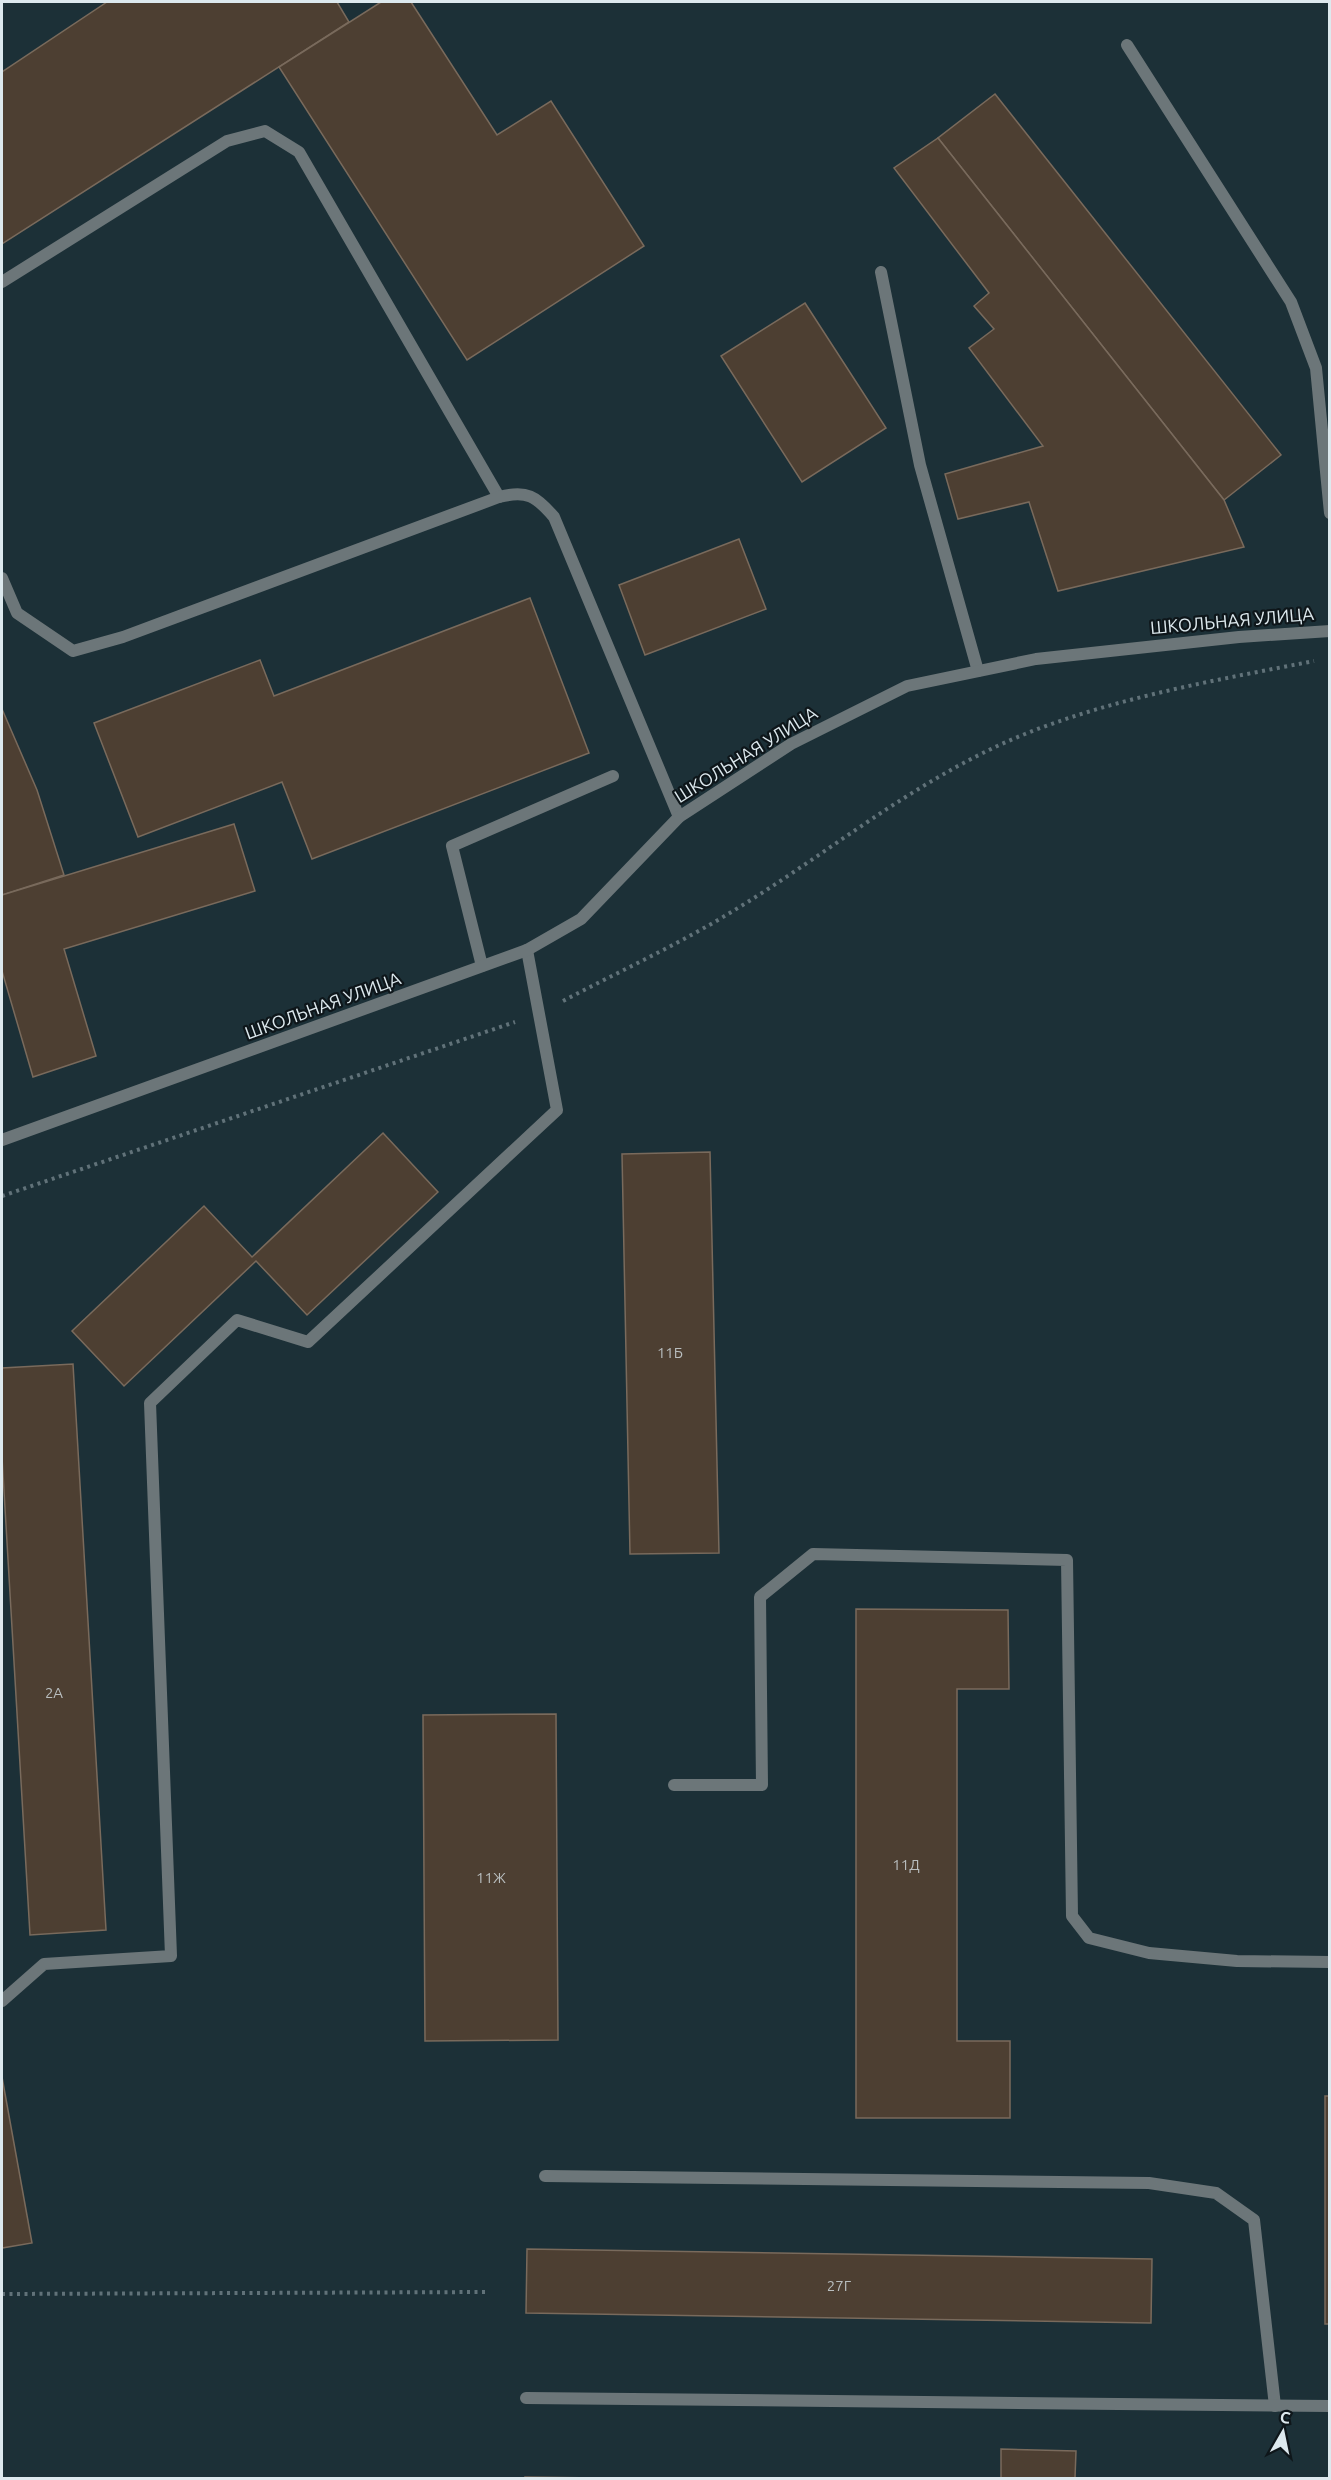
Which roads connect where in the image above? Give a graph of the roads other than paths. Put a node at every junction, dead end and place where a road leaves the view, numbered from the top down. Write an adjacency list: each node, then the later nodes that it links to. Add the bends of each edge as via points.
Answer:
1 (1127, 45): 5 (street, via 1291,302 1316,369)
2 (881, 272): 8 (street, via 920,465)
3 (2, 282): 4 (street, via 227,141 266,131 299,152)
4 (499, 497): 6 (street, via 123,638 74,651 17,613); 10 (street, via 516,493 538,498 554,517)
5 (1329, 513)
6 (2, 578)
7 (1329, 631): 8 (street, ШКОЛЬНАЯ УЛИЦА, via 1036,659)
8 (978, 671): 10 (street, ШКОЛЬНАЯ УЛИЦА, via 907,686 791,744)
9 (613, 776): 12 (street, via 452,846)
10 (679, 817): 11 (street, ШКОЛЬНАЯ УЛИЦА, via 581,919)
11 (527, 950): 12 (street, ШКОЛЬНАЯ УЛИЦА); 16 (street, via 557,1110 308,1342 237,1320 150,1403 171,1956 44,1964)
12 (482, 966): 13 (street, ШКОЛЬНАЯ УЛИЦА)
13 (2, 1140)
14 (674, 1785): 15 (street, via 762,1785 760,1597 813,1554 1066,1560 1072,1916 1089,1938 1149,1953 1237,1961)
15 (1329, 1962)
16 (2, 2001)
17 (545, 2176): 19 (street, via 1149,2183 1216,2193 1254,2220)
18 (526, 2398): 19 (street)
19 (1275, 2406): 20 (street)
20 (1329, 2406)

